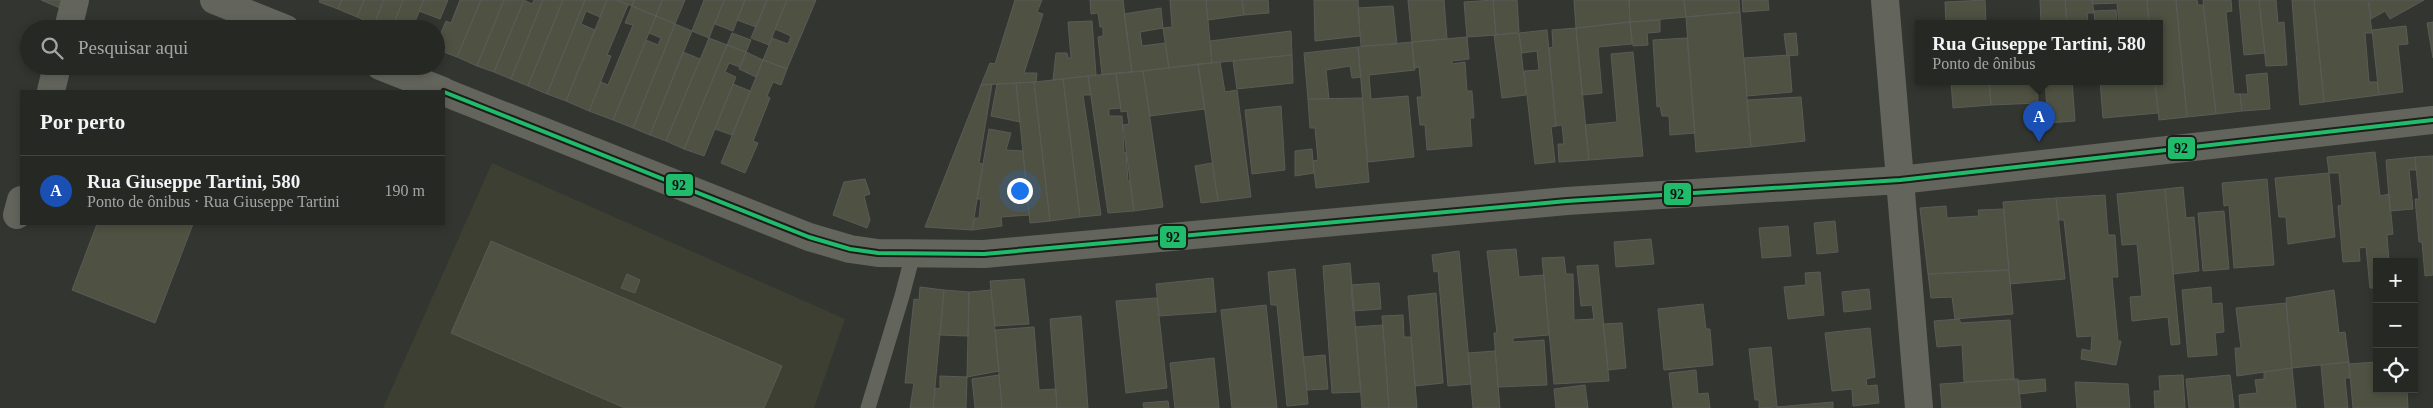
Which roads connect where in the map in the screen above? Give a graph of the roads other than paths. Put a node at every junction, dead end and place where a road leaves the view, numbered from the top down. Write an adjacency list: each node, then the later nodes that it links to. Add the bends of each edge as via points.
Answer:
1 (75, 0): 4 (street)
2 (214, 0): 5 (street)
3 (1885, 0): 12 (street)
4 (70, 20)
5 (264, 20)
6 (55, 75): 8 (street)
7 (403, 75): 9 (street)
8 (51, 90)
9 (440, 90)
10 (445, 92): 13 (street, via 809,237 850,249)
11 (2433, 120): 12 (street)
12 (1900, 180): 13 (street, via 1557,202 984,254); 15 (street)
13 (913, 254): 14 (lane)
14 (868, 408)
15 (1919, 408)

